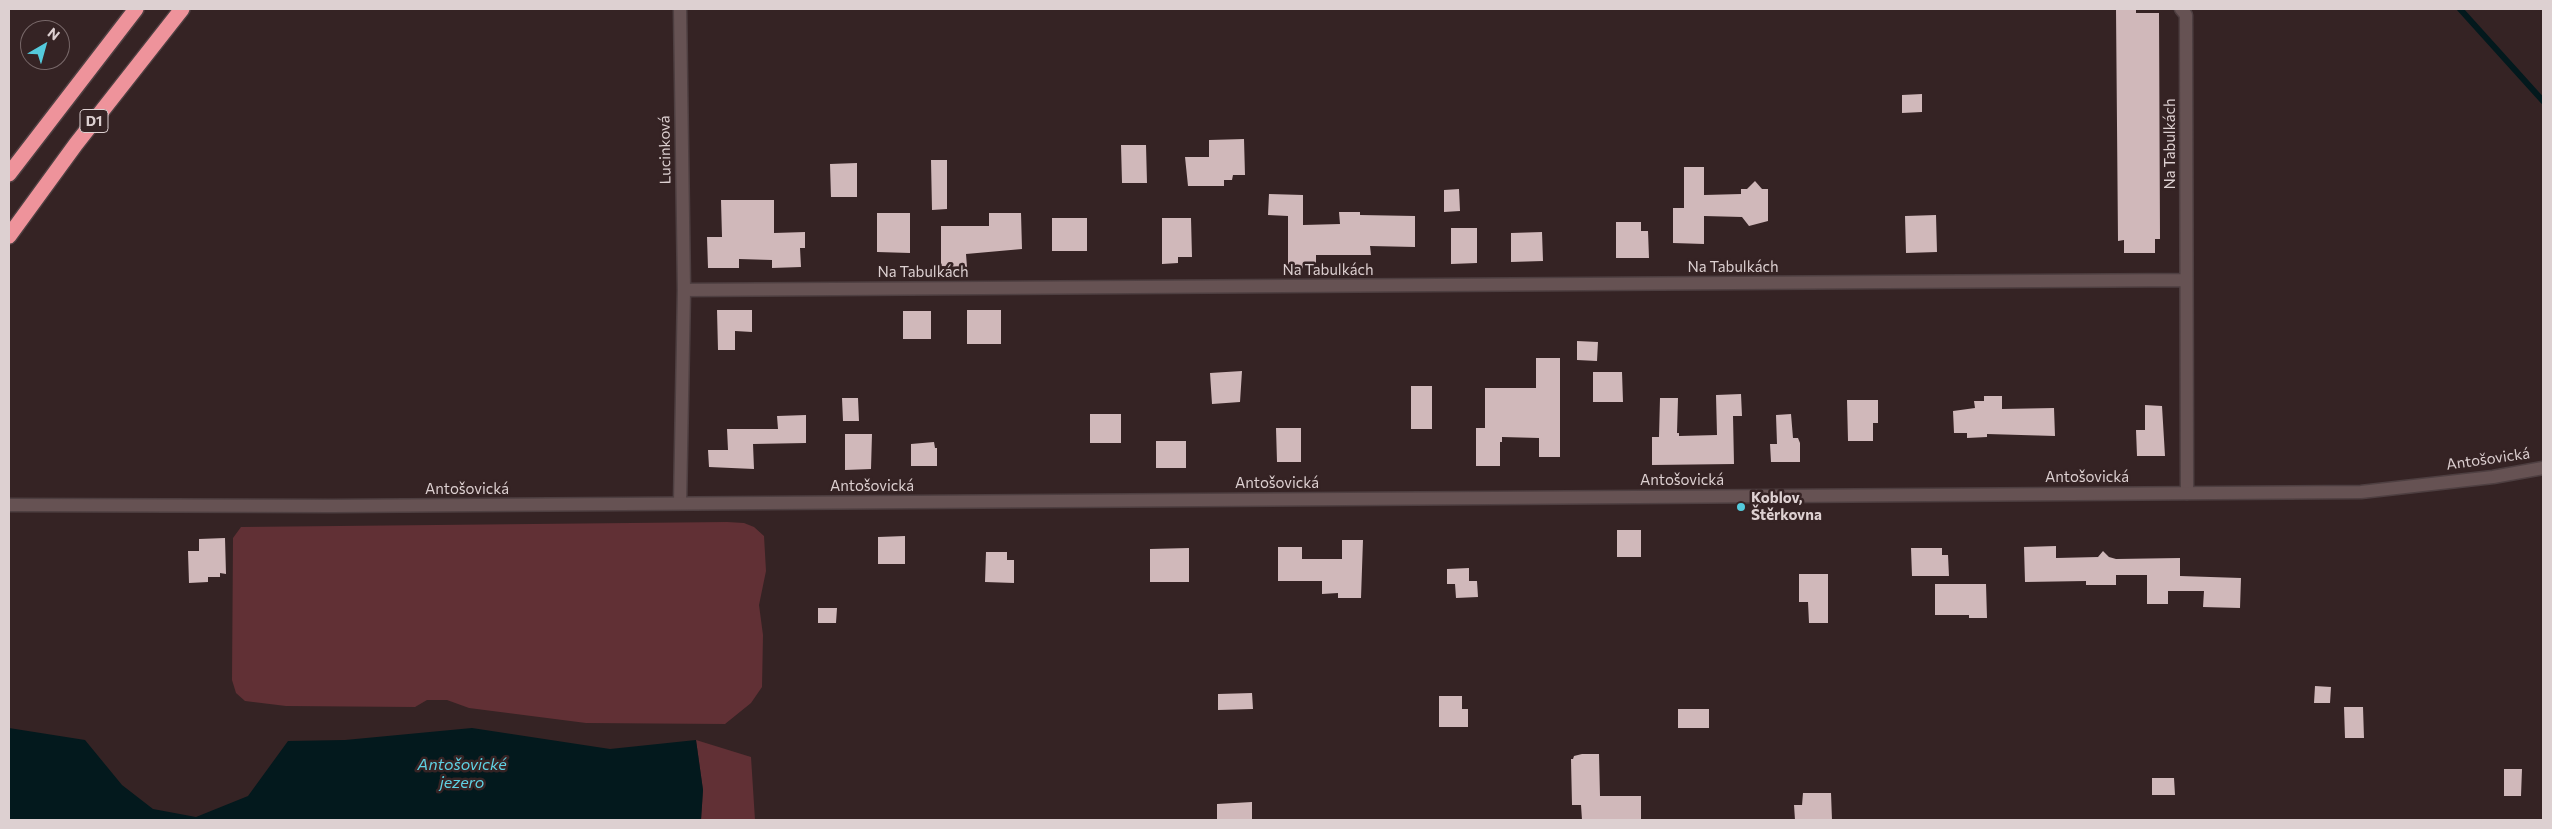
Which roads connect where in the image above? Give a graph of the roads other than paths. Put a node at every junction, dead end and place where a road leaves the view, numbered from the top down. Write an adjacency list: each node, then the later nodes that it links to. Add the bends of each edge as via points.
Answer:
1 (136, 9): 5 (highway, D1)
2 (182, 9): 6 (highway, D1)
3 (680, 9): 8 (street, Lucinková)
4 (2181, 9): 7 (street, Na Tabulkách, via 2186,15)
5 (9, 174)
6 (9, 236)
7 (2186, 280): 8 (street, Na Tabulkách); 10 (street, Na Tabulkách)
8 (684, 290): 11 (street)
9 (2543, 468): 10 (street, Antošovická, via 2494,477 2361,492)
10 (2187, 493): 11 (street, Antošovická)
11 (680, 503): 12 (street, Antošovická)
12 (9, 504)

